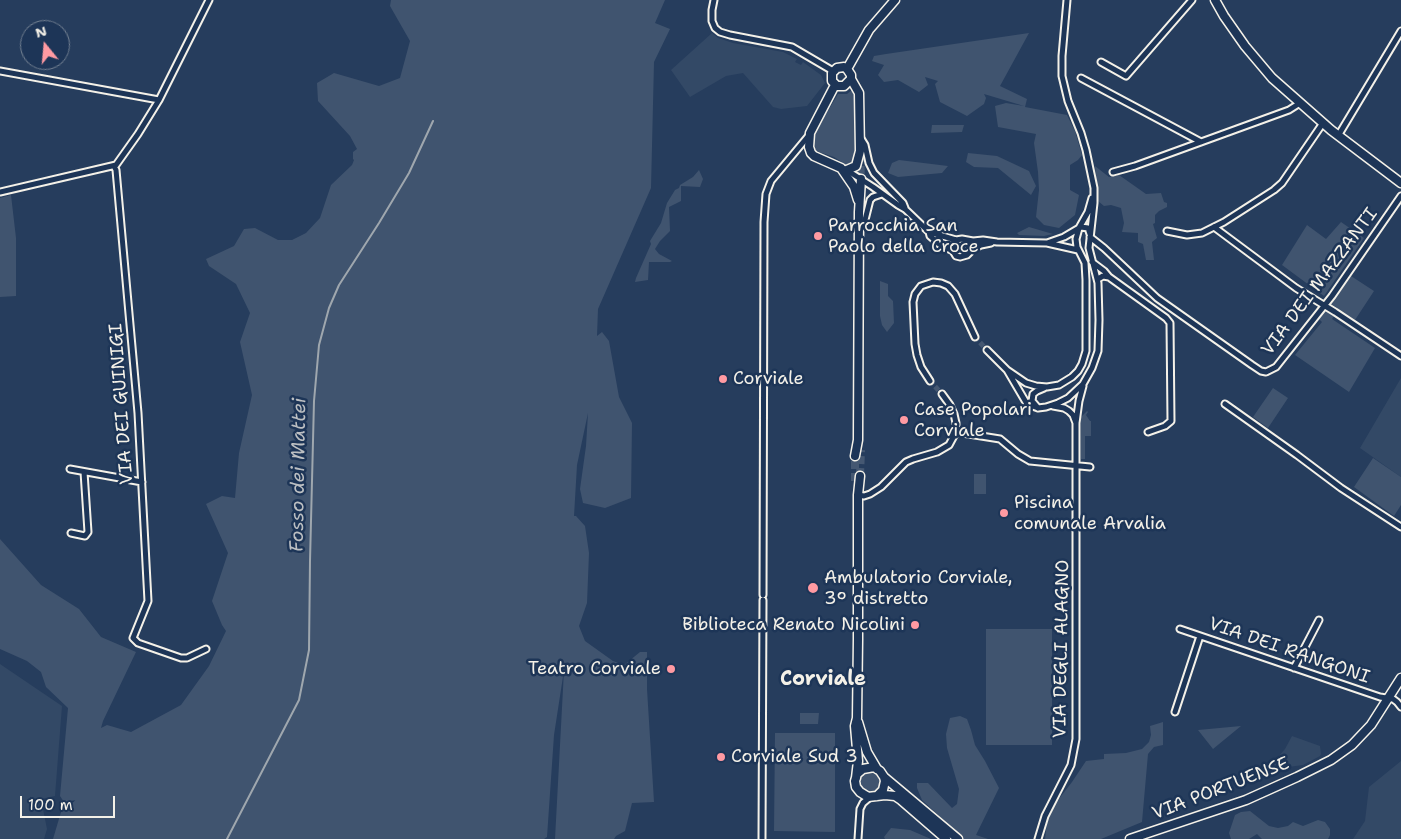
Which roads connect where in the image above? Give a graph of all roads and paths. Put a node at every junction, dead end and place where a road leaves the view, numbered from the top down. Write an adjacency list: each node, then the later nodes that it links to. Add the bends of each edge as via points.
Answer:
1 (209, 0): 15 (street)
2 (714, 0): 11 (street, via 711,19 720,32 792,47)
3 (895, 0): 9 (street, via 868,30)
4 (1067, 0): 27 (street, via 1063,80 1086,150)
5 (1192, 0): 8 (street, via 1126,76)
6 (1215, 0): 16 (street, via 1251,55)
7 (1401, 30): 20 (street)
8 (1101, 62)
9 (847, 69): 11 (street, via 841,67); 13 (street)
10 (0, 71): 15 (street)
11 (833, 71): 14 (street, via 831,79)
12 (1081, 78): 21 (street)
13 (851, 79): 14 (street, via 844,86); 19 (street, via 859,93)
14 (835, 85): 18 (street)
15 (159, 100): 22 (street)
16 (1300, 103): 17 (street); 21 (street)
17 (1323, 123): 20 (street); 33 (street, via 1279,186)
18 (810, 133): 23 (street, via 811,153); 88 (street, via 766,190)
19 (860, 136): 23 (street, via 856,166); 31 (street, via 874,173)
20 (1338, 136): 26 (street)
21 (1201, 142): 24 (street)
22 (114, 166): 28 (street); 70 (street, VIA DEI GUINIGI)
23 (844, 169): 25 (street); 32 (street, via 854,187)
24 (1113, 172)
25 (861, 179): 29 (street); 32 (street)
26 (1401, 184)
27 (1094, 188): 34 (street, via 1091,204); 38 (street, VIA DEGLI ALAGNO)
28 (0, 192)
29 (882, 194): 31 (street); 36 (street, via 870,200)
30 (1401, 196): 49 (street, VIA DEI MAZZANTI)
31 (905, 209): 37 (street)
32 (859, 212): 36 (street)
33 (1214, 227): 35 (street, via 1194,235); 49 (street)
34 (1079, 228): 38 (street, via 1088,228); 42 (street); 44 (street)
35 (1167, 231)
36 (859, 232): 64 (street)
37 (929, 232): 39 (street); 45 (street, via 939,244)
38 (1090, 237): 46 (street, VIA DEGLI ALAGNO); 49 (street, VIA DEI MAZZANTI, via 1157,298 1262,371 1276,367)
39 (956, 240): 40 (street); 45 (street)
40 (967, 240): 41 (street); 43 (street)
41 (997, 242): 42 (street); 43 (street)
42 (1047, 243): 44 (street)
43 (971, 250): 45 (street, via 963,257)
44 (1078, 250): 56 (street, via 1086,272 1085,355 1072,377 1059,385)
45 (952, 251)
46 (1092, 262): 47 (street); 48 (street, VIA DEGLI ALAGNO)
47 (1109, 277): 48 (street); 63 (street, via 1169,321 1171,420 1165,426)
48 (1098, 279): 55 (street, VIA DEGLI ALAGNO, via 1098,351)
49 (1324, 305): 52 (street)
50 (975, 337): 54 (street, via 948,286 933,282 921,286 913,302 915,344 921,366)
51 (987, 350): 53 (street)
52 (1401, 356)
53 (1008, 370): 56 (street, via 1026,383); 60 (street, via 1026,402)
54 (930, 381)
55 (1084, 384): 59 (street); 61 (street, VIA DEGLI ALAGNO)
56 (1047, 387): 60 (street, via 1033,394 1032,401)
57 (942, 394): 62 (street, via 954,414)
58 (1226, 404): 72 (street, via 1341,488)
59 (1052, 406): 60 (street); 61 (street, via 1069,411)
60 (1038, 408)
61 (1076, 423): 65 (street, VIA DEGLI ALAGNO)
62 (956, 432): 65 (street, via 1000,439 1030,461); 71 (street, via 943,449 906,462 881,488 864,496)
63 (1148, 432)
64 (858, 453)
65 (1076, 466): 66 (street); 92 (street, VIA DEGLI ALAGNO, via 1076,739 1071,764 1045,816)
66 (1090, 467)
67 (70, 470): 68 (street)
68 (84, 472): 70 (street); 73 (street, via 88,532 85,536)
69 (858, 478): 71 (street)
70 (142, 482): 77 (street, VIA DEI GUINIGI, via 148,601 133,638 138,643 181,658)
71 (858, 492): 83 (street)
72 (1401, 527)
73 (71, 533)
74 (1319, 620): 78 (street)
75 (1180, 628): 76 (street, VIA DEI RANGONI)
76 (1200, 636): 78 (street, VIA DEI RANGONI); 82 (street)
77 (206, 649)
78 (1294, 668): 80 (street, VIA DEI RANGONI)
79 (1401, 678): 80 (street, VIA PORTUENSE)
80 (1389, 698): 81 (street); 93 (street, VIA PORTUENSE, via 1362,735 1328,762 1246,800)
81 (1401, 707)
82 (1175, 712)
83 (857, 718): 84 (street, via 869,757); 86 (street)
84 (877, 769): 85 (street); 86 (street, via 866,768)
85 (884, 776): 87 (street, via 883,790); 91 (street)
86 (856, 778): 87 (street, via 858,790)
87 (873, 796): 89 (street, via 860,809); 90 (street, via 890,795 901,800)
88 (762, 837)
89 (858, 839)
90 (946, 839)
91 (958, 839)
92 (1038, 839)
93 (1130, 839)

